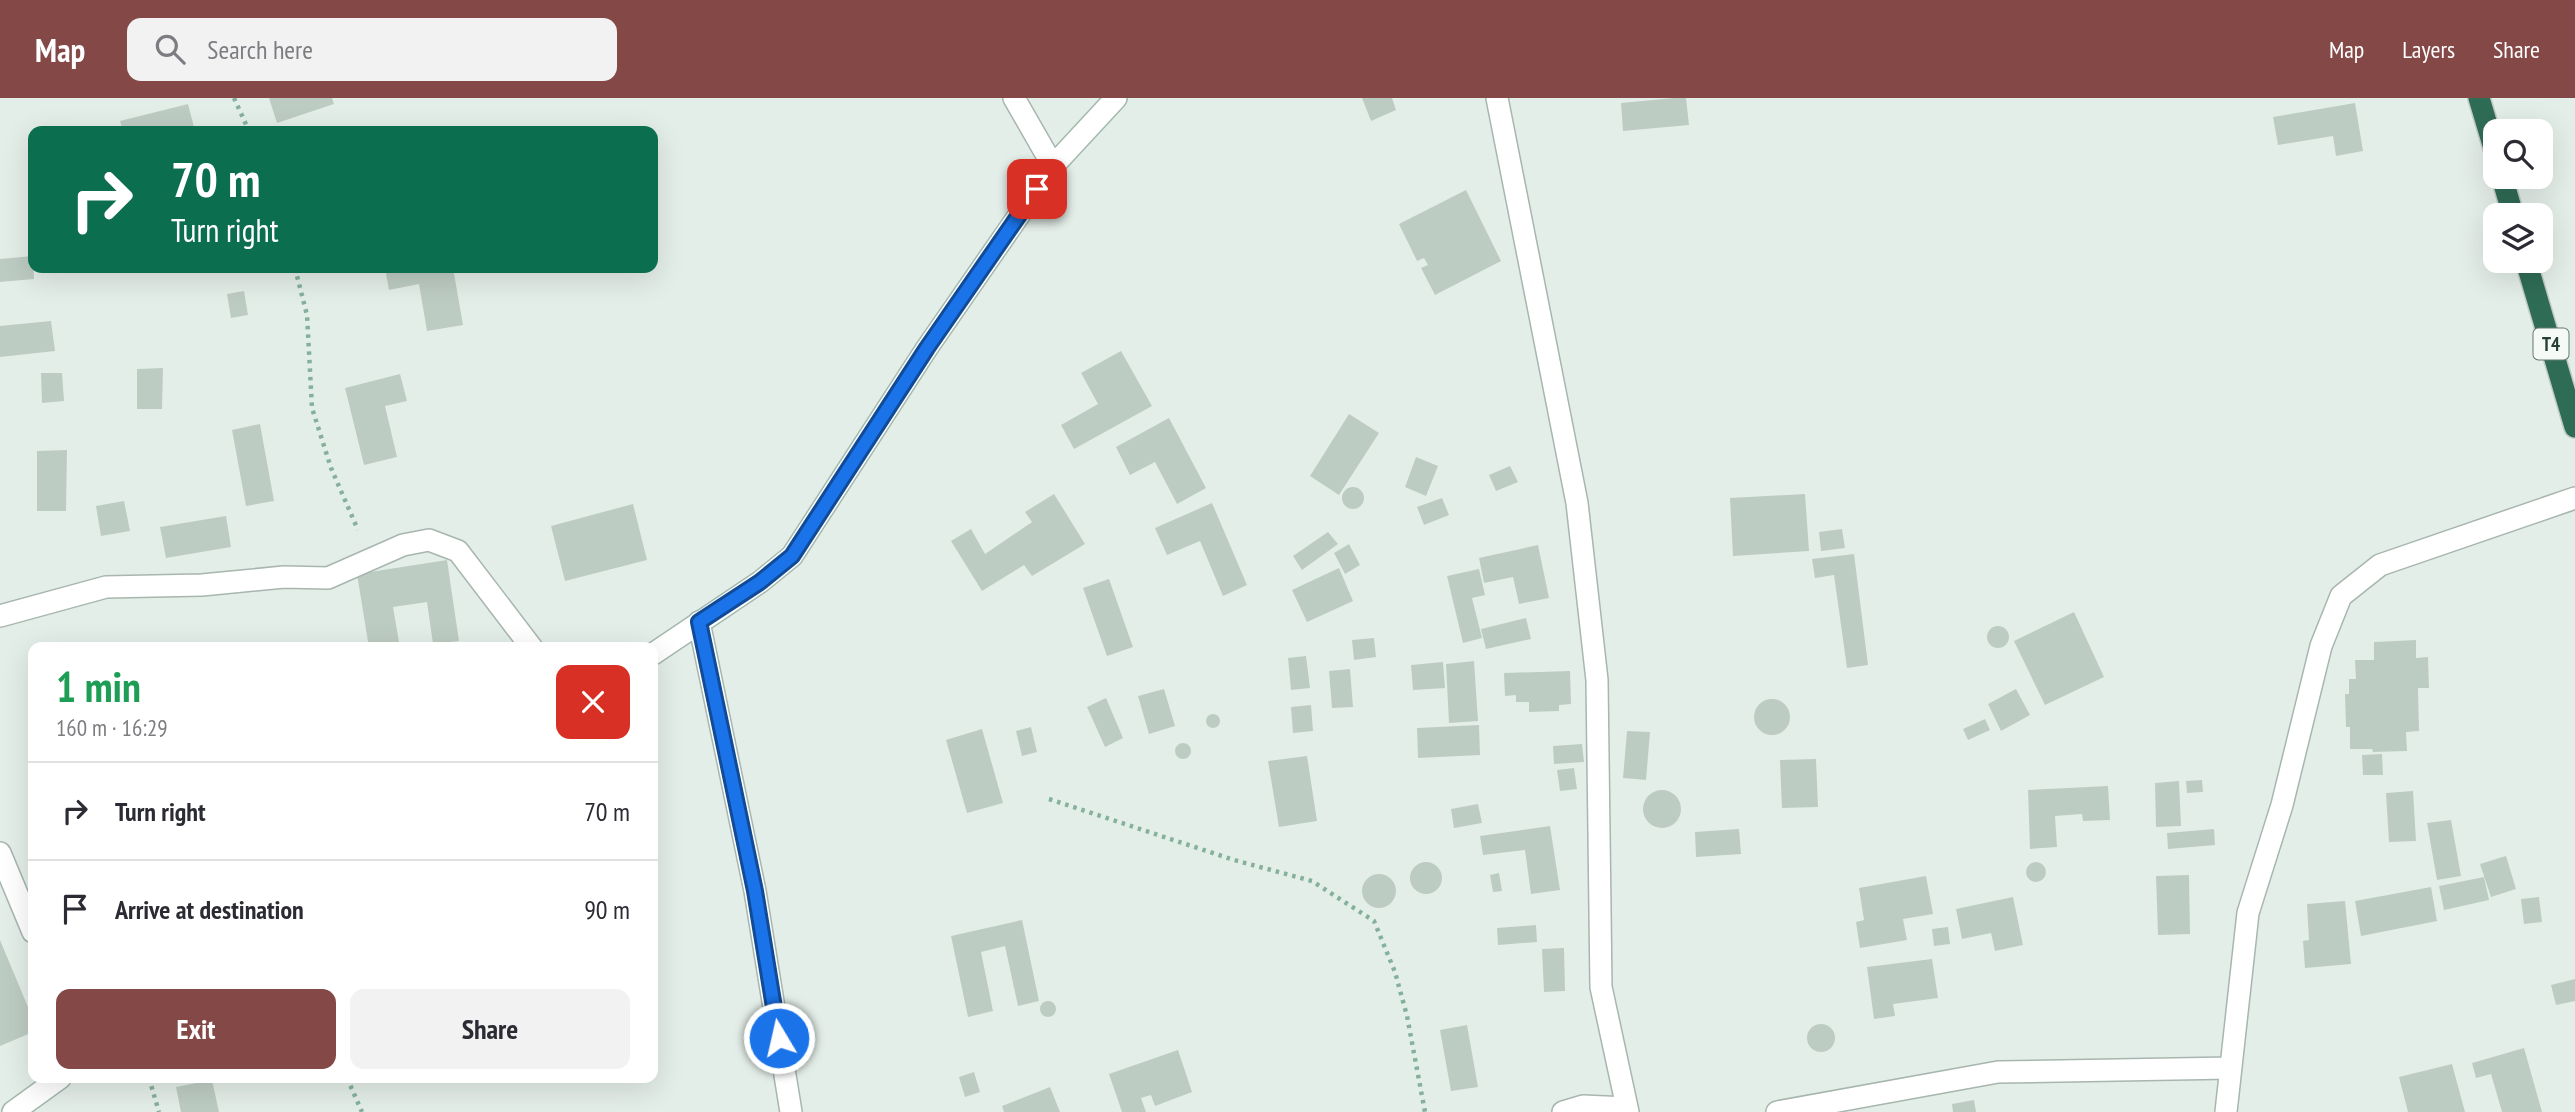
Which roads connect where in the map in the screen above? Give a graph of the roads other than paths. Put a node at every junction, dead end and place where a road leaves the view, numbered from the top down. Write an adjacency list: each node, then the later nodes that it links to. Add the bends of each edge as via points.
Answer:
1 (1013, 98): 6 (street)
2 (1116, 98): 6 (street)
3 (1497, 98): 18 (street, via 1577,503 1597,680 1601,987)
4 (2479, 98): 5 (highway)
5 (2485, 119)
6 (1053, 166): 11 (street, via 792,556)
7 (2530, 273): 8 (highway, T4)
8 (2575, 427)
9 (2575, 498): 16 (street, via 2380,565 2341,596 2321,646 2282,805 2248,913)
10 (0, 616): 12 (street, via 106,587 328,578 403,545 429,540 458,551)
11 (699, 622): 13 (street); 20 (street, via 755,891)
12 (527, 642)
13 (658, 651)
14 (0, 853): 15 (street)
15 (28, 920)
16 (2231, 1068): 22 (street, via 1998,1072); 23 (street)
17 (53, 1083): 19 (street)
18 (1627, 1110): 21 (street, via 1583,1106)
19 (13, 1112)
20 (791, 1112)
21 (1563, 1112)
22 (1777, 1112)
23 (2226, 1112)

